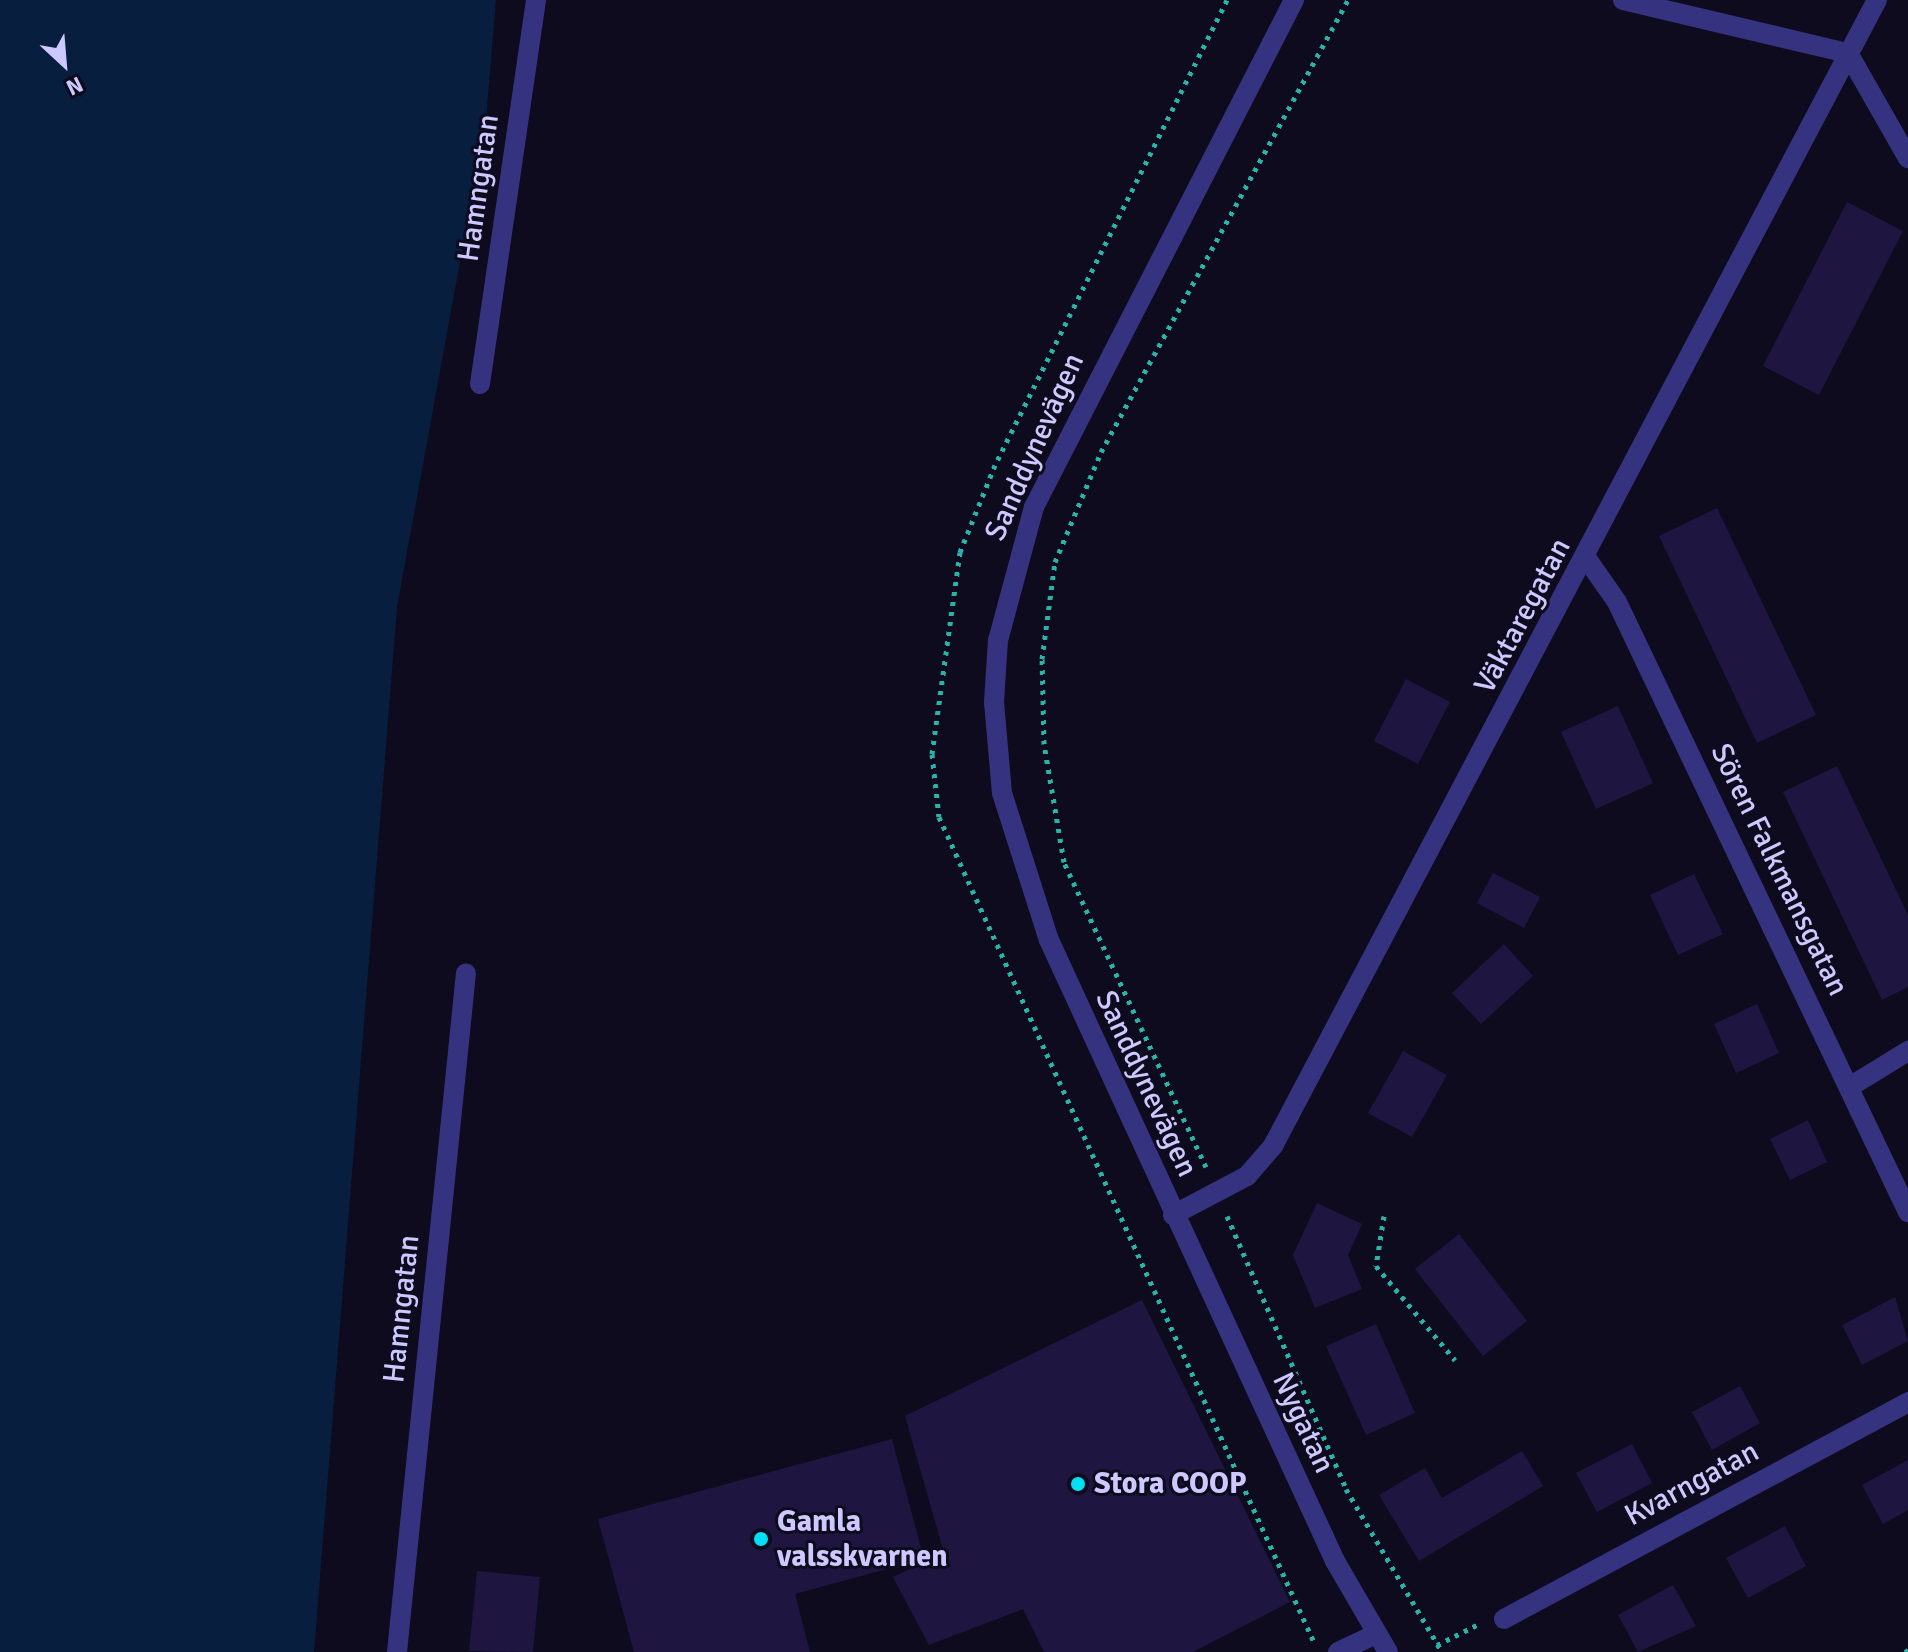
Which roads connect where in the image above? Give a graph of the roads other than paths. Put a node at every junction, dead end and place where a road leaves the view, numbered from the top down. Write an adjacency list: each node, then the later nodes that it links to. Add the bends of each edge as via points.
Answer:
1 (536, 0): 7 (street, Hamngatan)
2 (1294, 0): 13 (street, Sanddynevägen, via 1064,439 1034,507 998,640 994,702 1002,793 1022,866)
3 (1623, 0): 5 (street)
4 (1877, 0): 5 (street, Väktaregatan)
5 (1848, 53): 6 (street); 8 (street, Väktaregatan)
6 (1908, 158)
7 (480, 384)
8 (1587, 559): 11 (street, Sören Falkmansgatan, via 1617,602); 13 (street, Väktaregatan, via 1273,1146 1247,1176)
9 (466, 973): 17 (street, Hamngatan)
10 (1908, 1051): 11 (street)
11 (1851, 1086): 12 (street, Sören Falkmansgatan)
12 (1908, 1212)
13 (1173, 1215): 16 (street, Nygatan)
14 (1908, 1402): 15 (street, Kvarngatan)
15 (1504, 1619)
16 (1376, 1634): 18 (street); 19 (street, Nygatan)
17 (397, 1652)
18 (1338, 1652)
19 (1388, 1652)

